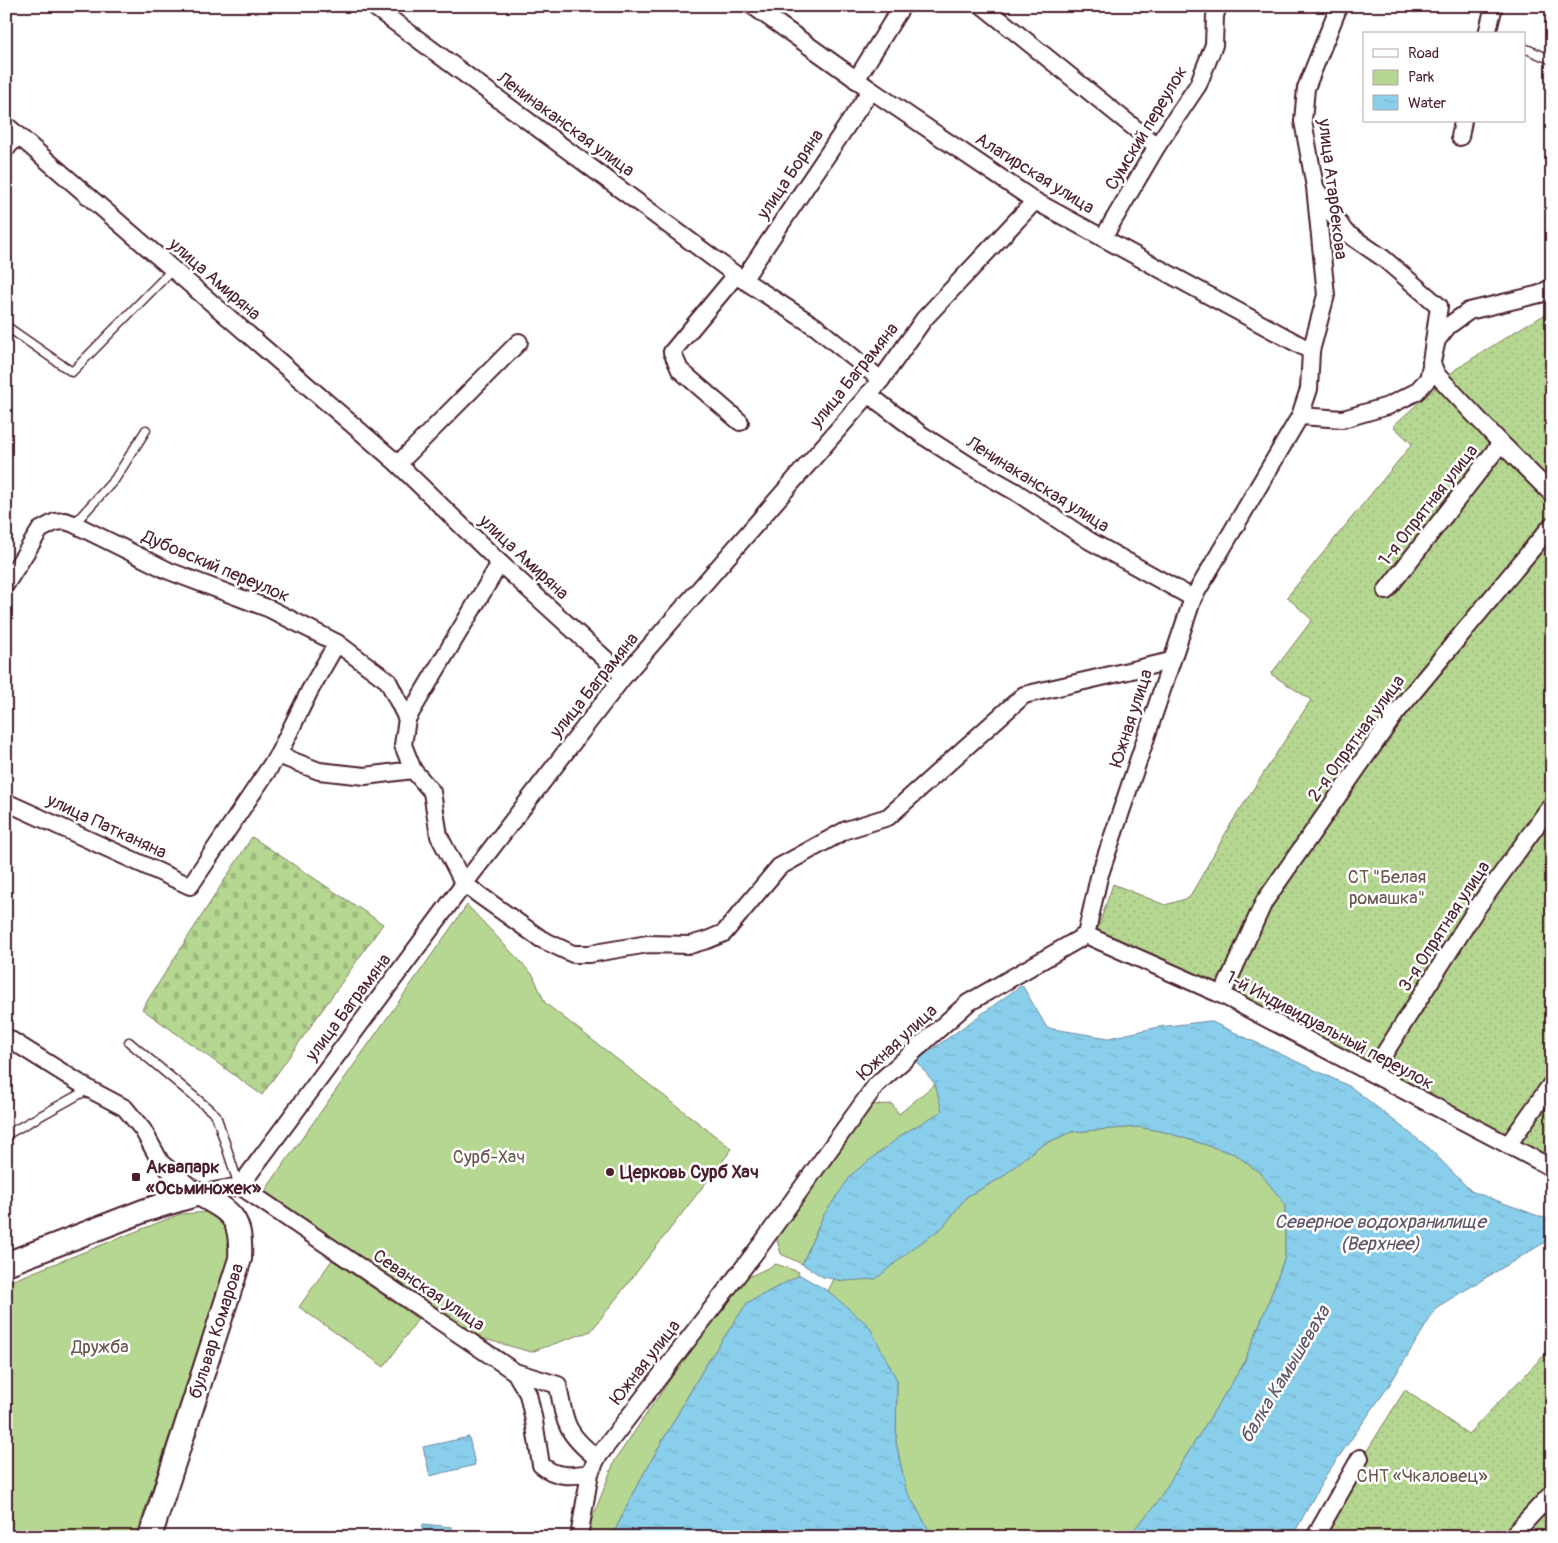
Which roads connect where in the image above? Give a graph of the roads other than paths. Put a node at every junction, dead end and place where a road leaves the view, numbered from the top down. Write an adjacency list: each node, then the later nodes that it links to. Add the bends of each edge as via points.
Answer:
1 (373, 6): 20 (street, Ленинаканская улица)
2 (753, 6): 11 (street, Алагирская улица)
3 (902, 6): 11 (street)
4 (983, 6): 14 (street)
5 (1218, 6): 14 (street, Сумский переулок, via 1214,45 1198,85)
6 (1338, 6): 16 (street, улица Атарбекова, via 1306,88 1303,121)
7 (1494, 6): 8 (street)
8 (1488, 32)
9 (1526, 49): 10 (lane)
10 (1552, 60)
11 (856, 80): 12 (street, Алагирская улица)
12 (870, 90): 17 (street, Алагирская улица); 20 (street, улица Боряна)
13 (12, 131): 15 (street); 19 (street, улица Амиряна)
14 (1157, 146): 18 (street, Сумский переулок)
15 (6, 149)
16 (1315, 187): 24 (street, улица Атарбекова, via 1326,294); 25 (street, via 1345,232 1383,258 1439,306)
17 (1035, 201): 18 (street, Алагирская улица); 26 (street, улица Баграмяна, via 924,319)
18 (1104, 238): 24 (street, Алагирская улица)
19 (173, 269): 22 (lane, via 72,372); 32 (street, улица Амиряна)
20 (740, 277): 26 (street, Ленинаканская улица, via 816,327); 29 (street, via 672,352 680,370)
21 (1552, 287): 25 (street, via 1540,294 1469,311 1448,326 1438,340)
22 (6, 326)
23 (519, 342): 32 (street)
24 (1311, 351): 28 (street, Южная улица, via 1309,389)
25 (1431, 362): 28 (street, via 1428,378 1416,392 1388,406 1343,419); 31 (street, via 1450,390)
26 (881, 380): 27 (street, улица Баграмяна)
27 (868, 394): 39 (street, Ленинаканская улица, via 970,466 1090,541); 42 (street, улица Баграмяна)
28 (1300, 416): 39 (street, Южная улица)
29 (740, 422)
30 (146, 430): 34 (lane, via 114,480)
31 (1501, 443): 33 (street); 38 (street, 1-я Опрятная улица)
32 (398, 464): 36 (street, улица Амиряна)
33 (1552, 494)
34 (74, 524): 37 (street, Дубовский переулок, via 54,522 40,530); 40 (street, Дубовский переулок, via 169,571 270,609)
35 (1552, 525): 50 (street, 2-я Опрятная улица, via 1396,713 1264,902)
36 (500, 563): 42 (street, улица Амиряна); 43 (street)
37 (6, 584)
38 (1386, 591)
39 (1194, 598): 41 (street, Южная улица)
40 (337, 643): 43 (street, Дубовский переулок, via 388,681); 44 (street)
41 (1171, 661): 48 (street, Южная улица, via 1024,695 888,817 846,830 779,867 724,933 707,940 690,945 648,944 573,954 541,939); 49 (street, Южная улица, via 1099,877)
42 (624, 676): 48 (street, улица Баграмяна)
43 (407, 719): 45 (street, via 403,745)
44 (278, 755): 45 (street, via 319,771 365,776); 46 (street, улица Патканяна, via 190,886)
45 (413, 770): 48 (street, via 432,792 439,836)
46 (6, 802)
47 (1552, 804): 53 (street, 3-я Опрятная улица, via 1478,908)
48 (464, 884): 59 (street, улица Баграмяна)
49 (1086, 935): 50 (street, 1-й Индивидуальный переулок); 63 (street, Южная улица, via 968,1003 876,1085 760,1246)
50 (1222, 995): 53 (street, 1-й Индивидуальный переулок)
51 (6, 1038): 55 (street)
52 (129, 1042): 59 (lane, via 216,1115)
53 (1372, 1073): 57 (street, 1-й Индивидуальный переулок)
54 (1552, 1083): 57 (street)
55 (89, 1089): 56 (lane); 60 (street, via 125,1108 143,1130 161,1163)
56 (6, 1136)
57 (1508, 1146): 58 (street, 1-й Индивидуальный переулок)
58 (1552, 1168)
59 (240, 1186): 60 (street); 62 (street, Севанская улица)
60 (199, 1194): 61 (street, via 146,1210); 67 (street, бульвар Комарова, via 230,1213 241,1238 240,1259)
61 (6, 1264)
62 (515, 1372): 63 (street, via 558,1385 570,1434); 65 (street, Севанская улица, via 528,1394 540,1465 548,1472 567,1476)
63 (597, 1458): 65 (street, Южная улица)
64 (1360, 1458): 69 (street)
65 (590, 1473): 68 (street, Южная улица)
66 (1552, 1493): 70 (street)
67 (150, 1537)
68 (579, 1537)
69 (1315, 1537)
70 (1511, 1537)

